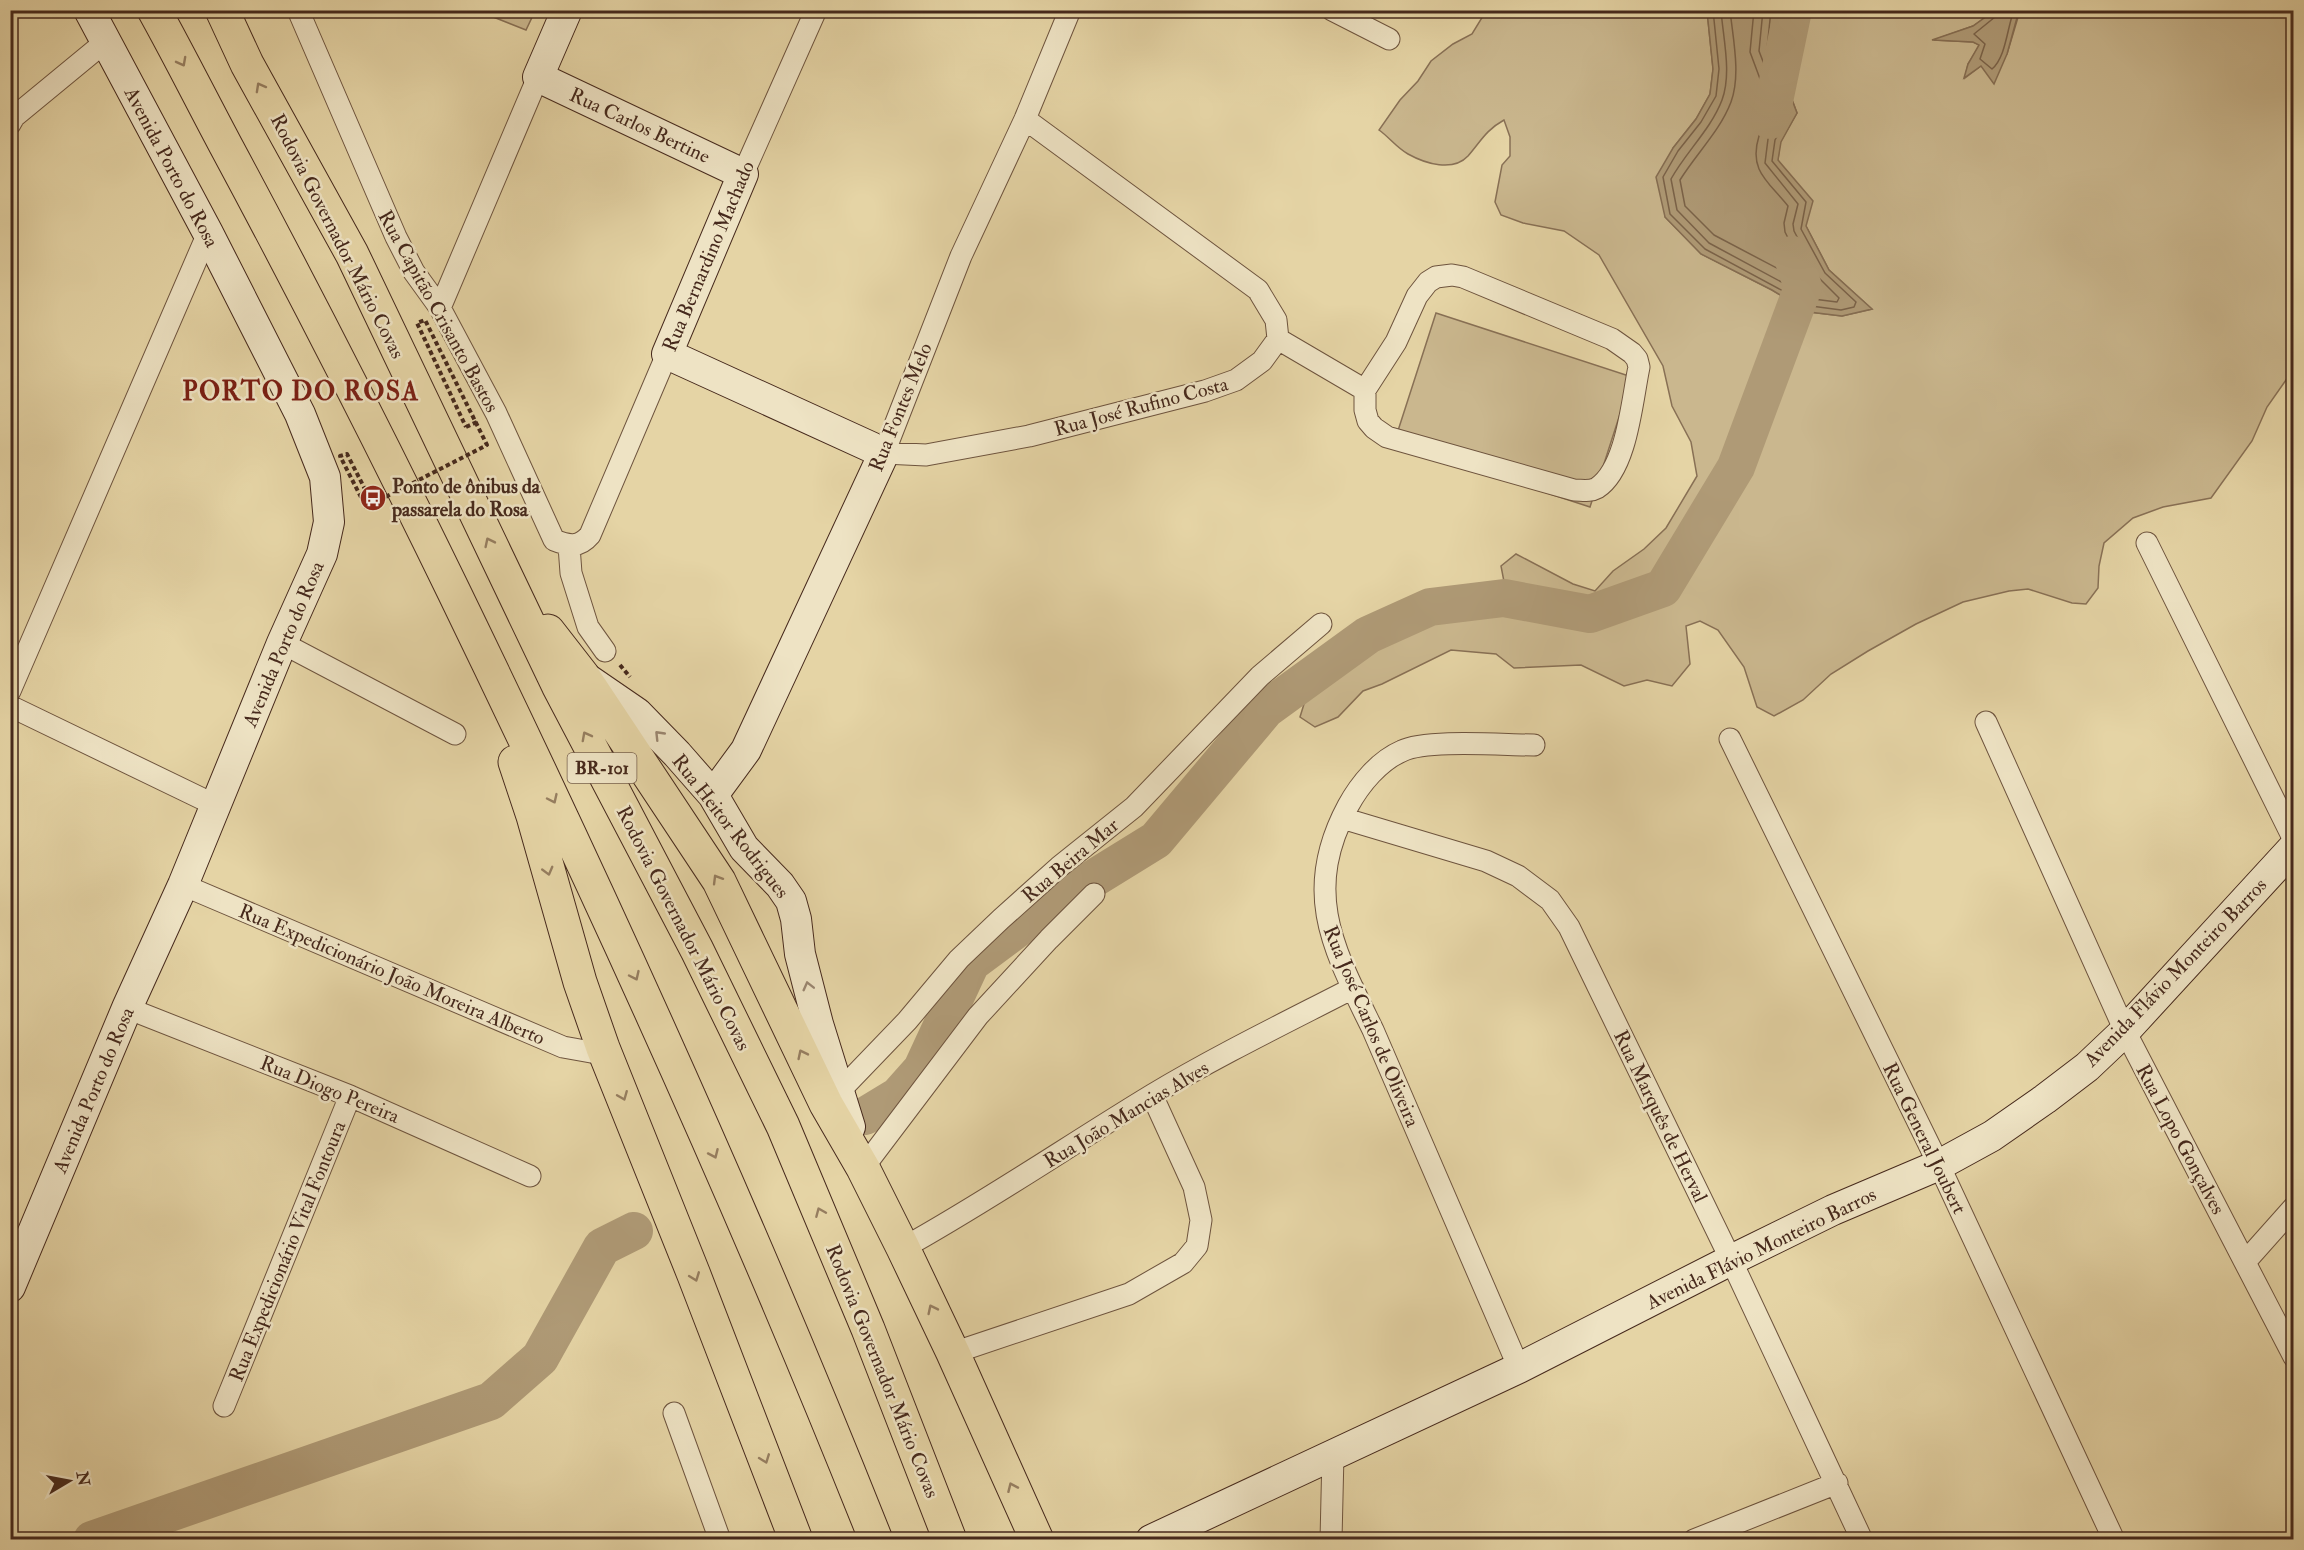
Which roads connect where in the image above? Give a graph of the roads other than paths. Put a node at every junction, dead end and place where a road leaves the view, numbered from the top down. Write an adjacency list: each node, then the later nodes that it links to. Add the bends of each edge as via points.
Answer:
1 (89, 10): 10 (street, Avenida Porto do Rosa)
2 (154, 10): 15 (highway, BR-101, one-way to 15)
3 (222, 10): 24 (highway, Rodovia Governador Mário Covas / BR-101, one-way to 3, via 352,254 247,64)
4 (298, 10): 17 (street, Rua Capitão Crisanto Bastos, via 396,237 414,272)
5 (567, 10): 11 (street)
6 (816, 10): 14 (street, Rua Bernardino Machado)
7 (1070, 10): 13 (street, Rua Fontes Melo)
8 (1332, 10): 9 (street)
9 (1389, 39)
10 (105, 42): 12 (street); 16 (street, Avenida Porto do Rosa)
11 (538, 77): 14 (street, Rua Carlos Bertine); 17 (street)
12 (12, 119)
13 (1025, 119): 18 (street, via 1258,290 1276,320); 21 (street, Rua Fontes Melo, via 961,256)
14 (743, 174): 19 (street, Rua Bernardino Machado)
15 (268, 221): 45 (highway, one-way to 45, via 300,318 378,496 469,658 517,766); 65 (highway, BR-101, one-way to 65, via 468,621 630,966 770,1280)
16 (208, 233): 26 (street, Avenida Porto do Rosa, via 300,414 326,477 329,522 322,555); 29 (street)
17 (440, 308): 23 (street, Rua Capitão Crisanto Bastos, via 500,422 554,540)
18 (1278, 339): 20 (street); 21 (street, Rua José Rufino Costa, via 1262,362 1236,380 1204,391 1029,436 926,455)
19 (667, 354): 21 (street, Rua José Rufino Costa); 23 (street, Rua Bernardino Machado, via 590,535 584,542)
20 (1365, 390): 20 (street, via 1428,282 1452,275 1612,339 1632,353 1639,367 1622,449 1605,481 1590,491 1574,490 1387,437 1368,421)
21 (884, 453): 35 (street, Rua Fontes Melo, via 746,750)
22 (2147, 543): 38 (street)
23 (569, 546): 27 (street, via 570,573 588,627)
24 (507, 580): 28 (highway); 66 (highway, Rodovia Governador Mário Covas / BR-101, one-way to 24, via 783,1126 698,950)
25 (1321, 624): 48 (street, Rua Beira Mar, via 1260,676 1134,807 1059,867 959,959 907,1021)
26 (282, 643): 32 (street); 36 (street, Avenida Porto do Rosa)
27 (605, 651)
28 (583, 676): 35 (street, Rua Heitor Rodrigues, one-way to 28, via 637,713); 48 (highway, one-way to 28, via 719,881)
29 (10, 691)
30 (10, 706): 36 (street)
31 (1986, 722): 44 (street, Rua Lopo Gonçalves)
32 (454, 734)
33 (1730, 739): 49 (street, Rua General Joubert)
34 (1534, 745): 37 (street, Rua José Carlos de Oliveira, via 1425,745 1402,750 1357,789)
35 (713, 795): 48 (street, Rua Heitor Rodrigues, one-way to 35, via 800,954 791,902 744,848)
36 (215, 805): 40 (street, Avenida Porto do Rosa)
37 (1342, 818): 42 (street, Rua José Carlos de Oliveira, via 1327,860 1324,899 1328,923); 53 (street, Rua Marquês de Herval, via 1486,861 1518,876 1550,900 1569,927)
38 (2294, 840)
39 (2294, 847): 44 (street, Avenida Flávio Monteiro Barros)
40 (183, 885): 43 (street, Avenida Porto do Rosa); 45 (street, Rua Expedicionário João Moreira Alberto, via 563,1047 591,1052)
41 (1094, 894): 48 (street, via 978,1016)
42 (1353, 988): 46 (street, Rua João Mancias Alves); 58 (street, Rua José Carlos de Oliveira)
43 (127, 1008): 47 (street, Rua Diogo Pereira); 55 (street, Avenida Porto do Rosa)
44 (2125, 1031): 49 (street, Avenida Flávio Monteiro Barros, via 2045,1099 1992,1136); 54 (street, Rua Lopo Gonçalves)
45 (603, 1048): 64 (highway, one-way to 64)
46 (1152, 1095): 52 (street, Rua João Mancias Alves, via 963,1215); 56 (street, via 1194,1187 1201,1220 1197,1246 1183,1263 1129,1294)
47 (350, 1096): 50 (street, Rua Diogo Pereira); 59 (street, Rua Expedicionário Vital Fontoura)
48 (846, 1129): 52 (highway)
49 (1939, 1165): 53 (street, Avenida Flávio Monteiro Barros, via 1833,1210); 72 (street, Rua General Joubert)
50 (530, 1176)
51 (2294, 1207): 54 (street)
52 (903, 1248): 56 (highway, one-way to 52)
53 (1731, 1260): 58 (street, Avenida Flávio Monteiro Barros); 62 (street, Rua Marquês de Herval)
54 (2245, 1262): 57 (street, Rua Lopo Gonçalves)
55 (10, 1287)
56 (953, 1353): 67 (highway, one-way to 56)
57 (2294, 1357)
58 (1519, 1368): 61 (street, Avenida Flávio Monteiro Barros)
59 (224, 1406)
60 (674, 1413): 63 (street)
61 (1333, 1454): 68 (street, Avenida Flávio Monteiro Barros); 69 (street)
62 (1837, 1483): 70 (street); 71 (street, Rua Marquês de Herval)
63 (720, 1539)
64 (796, 1539)
65 (876, 1539)
66 (950, 1539)
67 (1037, 1539)
68 (1151, 1539)
69 (1331, 1539)
70 (1694, 1539)
71 (1862, 1539)
72 (2114, 1539)

